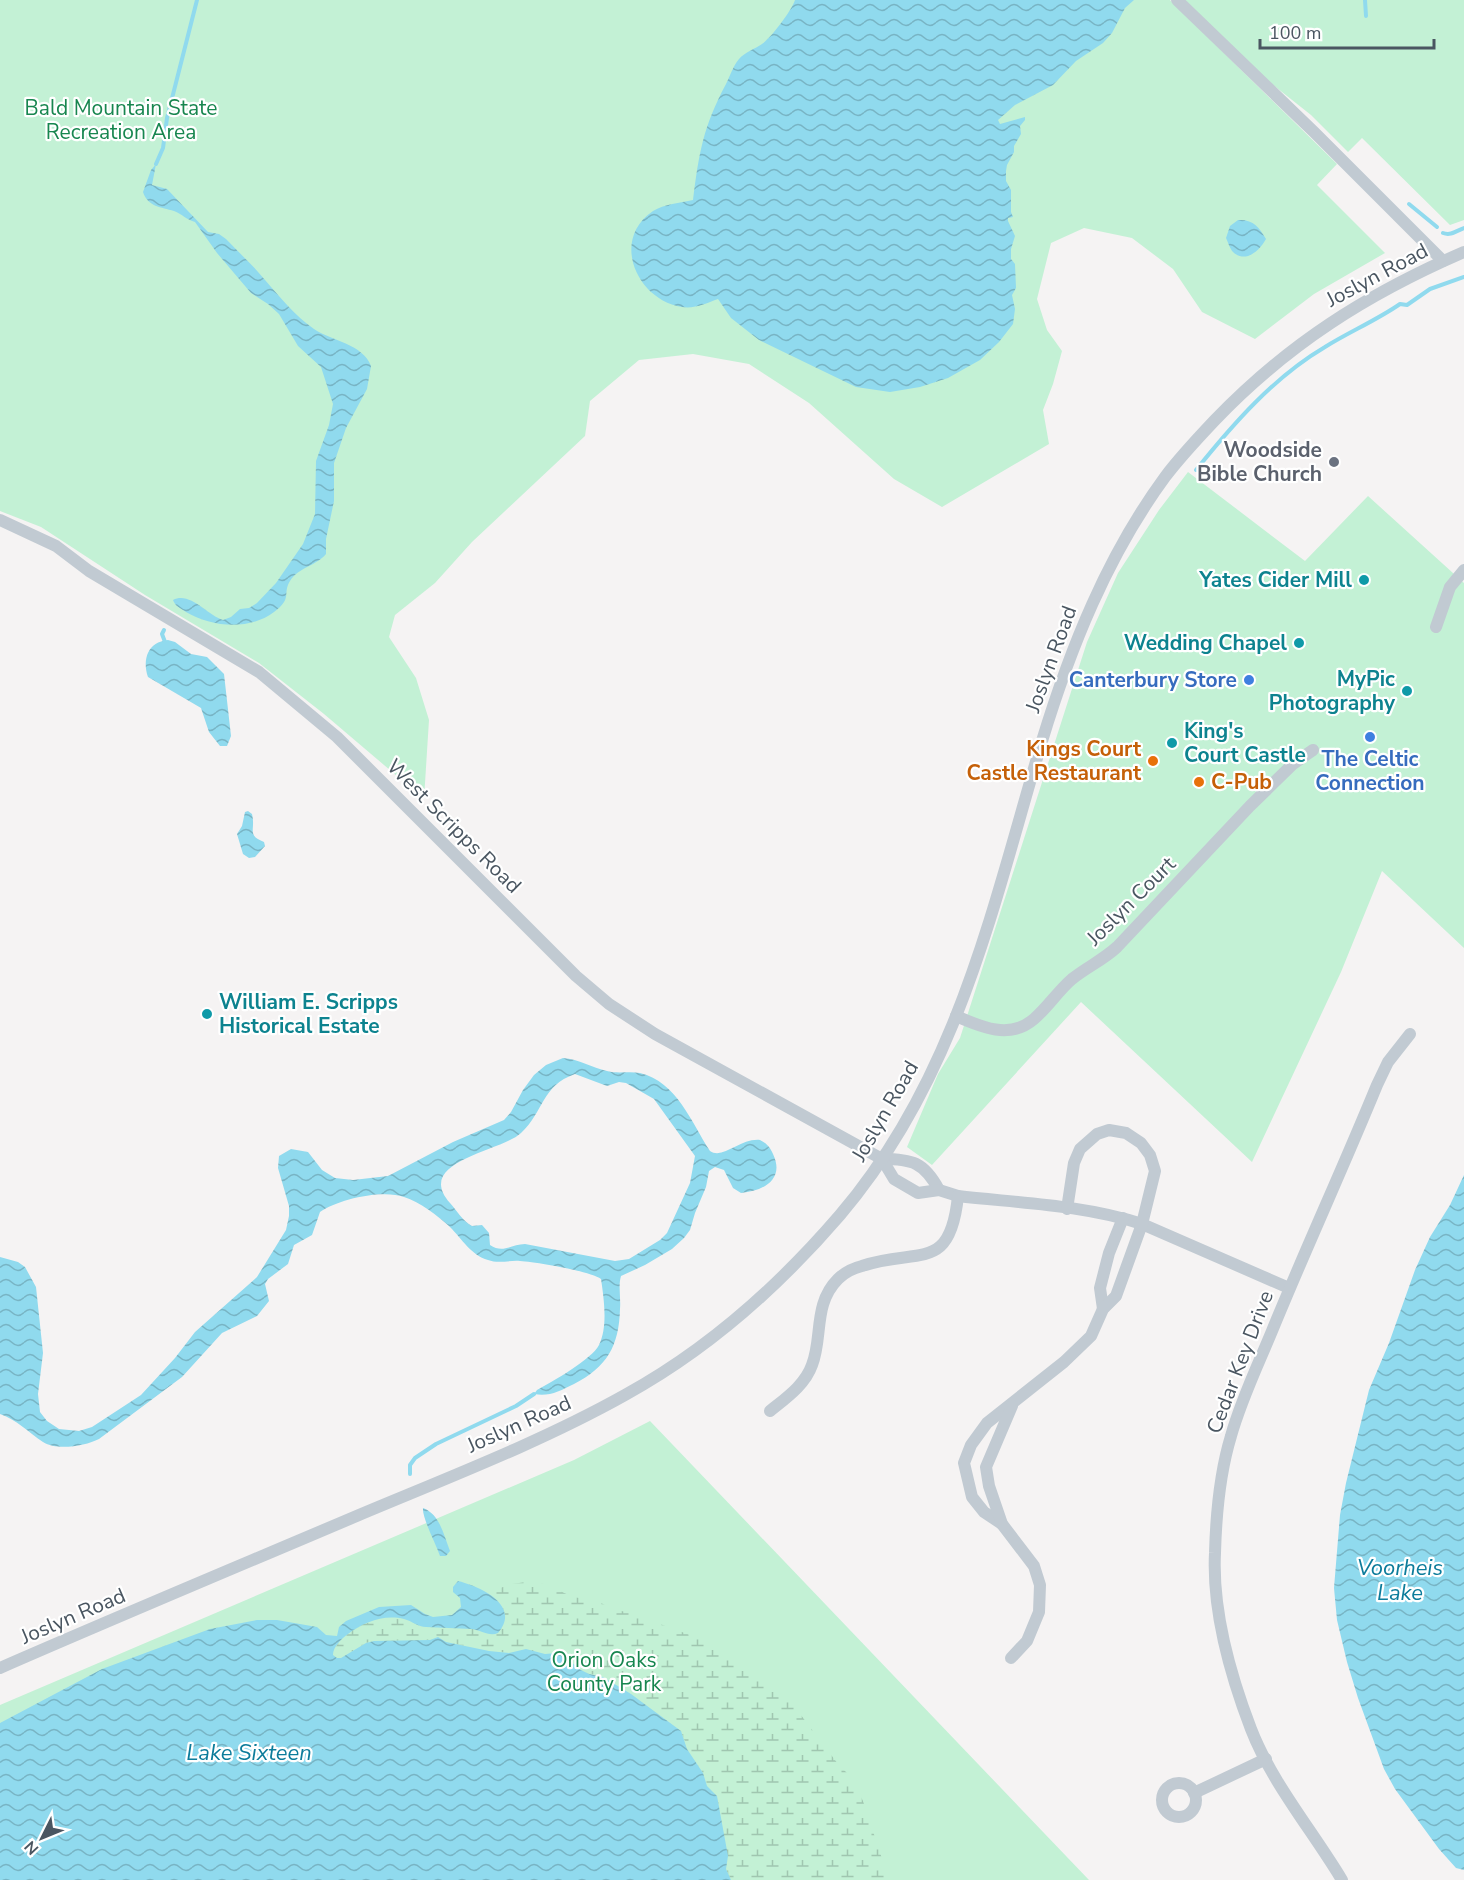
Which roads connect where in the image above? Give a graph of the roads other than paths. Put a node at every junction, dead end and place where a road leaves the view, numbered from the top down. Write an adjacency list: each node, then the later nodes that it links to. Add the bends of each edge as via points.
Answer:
1 (1177, 0): 3 (street)
2 (1464, 252): 3 (street, Joslyn Road)
3 (1443, 261): 8 (street, Joslyn Road, via 1378,293 1296,347 1245,388 1158,488 1112,563 1089,610 1047,726 974,972)
4 (0, 520): 10 (street, West Scripps Road, via 56,546 89,572 259,672 337,737 571,971 615,1008)
5 (1464, 570): 6 (street, via 1450,587)
6 (1436, 627)
7 (1313, 750): 8 (street, Joslyn Court, via 1266,790 1117,947 1072,979 1026,1025 1007,1031)
8 (956, 1016): 10 (street, Joslyn Road, via 924,1087)
9 (1410, 1034): 16 (street, Cedar Key Drive, via 1381,1078)
10 (882, 1159): 11 (street, West Scripps Road, via 906,1159 930,1173); 11 (street, West Scripps Road, via 894,1179 918,1192); 22 (street, Joslyn Road, via 840,1215 775,1284 699,1348 623,1397 530,1441)
11 (939, 1190): 12 (street, West Scripps Road)
12 (958, 1196): 13 (street, West Scripps Road); 19 (street, via 956,1221 946,1242 933,1252 874,1262 852,1269 838,1279 819,1316 813,1362 807,1375)
13 (1067, 1209): 14 (street, West Scripps Road); 15 (street, via 1080,1149 1097,1134 1109,1130 1126,1133 1146,1149 1155,1171)
14 (1123, 1218): 15 (street, West Scripps Road); 17 (street, via 1100,1288)
15 (1142, 1224): 16 (street, West Scripps Road); 17 (street, via 1116,1296)
16 (1289, 1288): 23 (street, Cedar Key Drive, via 1230,1437 1219,1499 1215,1554 1216,1594 1224,1639 1236,1687)
17 (1103, 1309): 18 (street, via 1091,1336)
18 (1014, 1402): 20 (street, via 986,1467); 20 (street, via 987,1423 971,1444 964,1463 972,1497 984,1512)
19 (770, 1411)
20 (1002, 1524): 21 (street, via 1034,1566 1040,1585 1039,1612 1027,1641)
21 (1011, 1658)
22 (0, 1668)
23 (1266, 1759): 24 (street); 25 (street, Cedar Key Drive)
24 (1194, 1793)
25 (1342, 1880)

